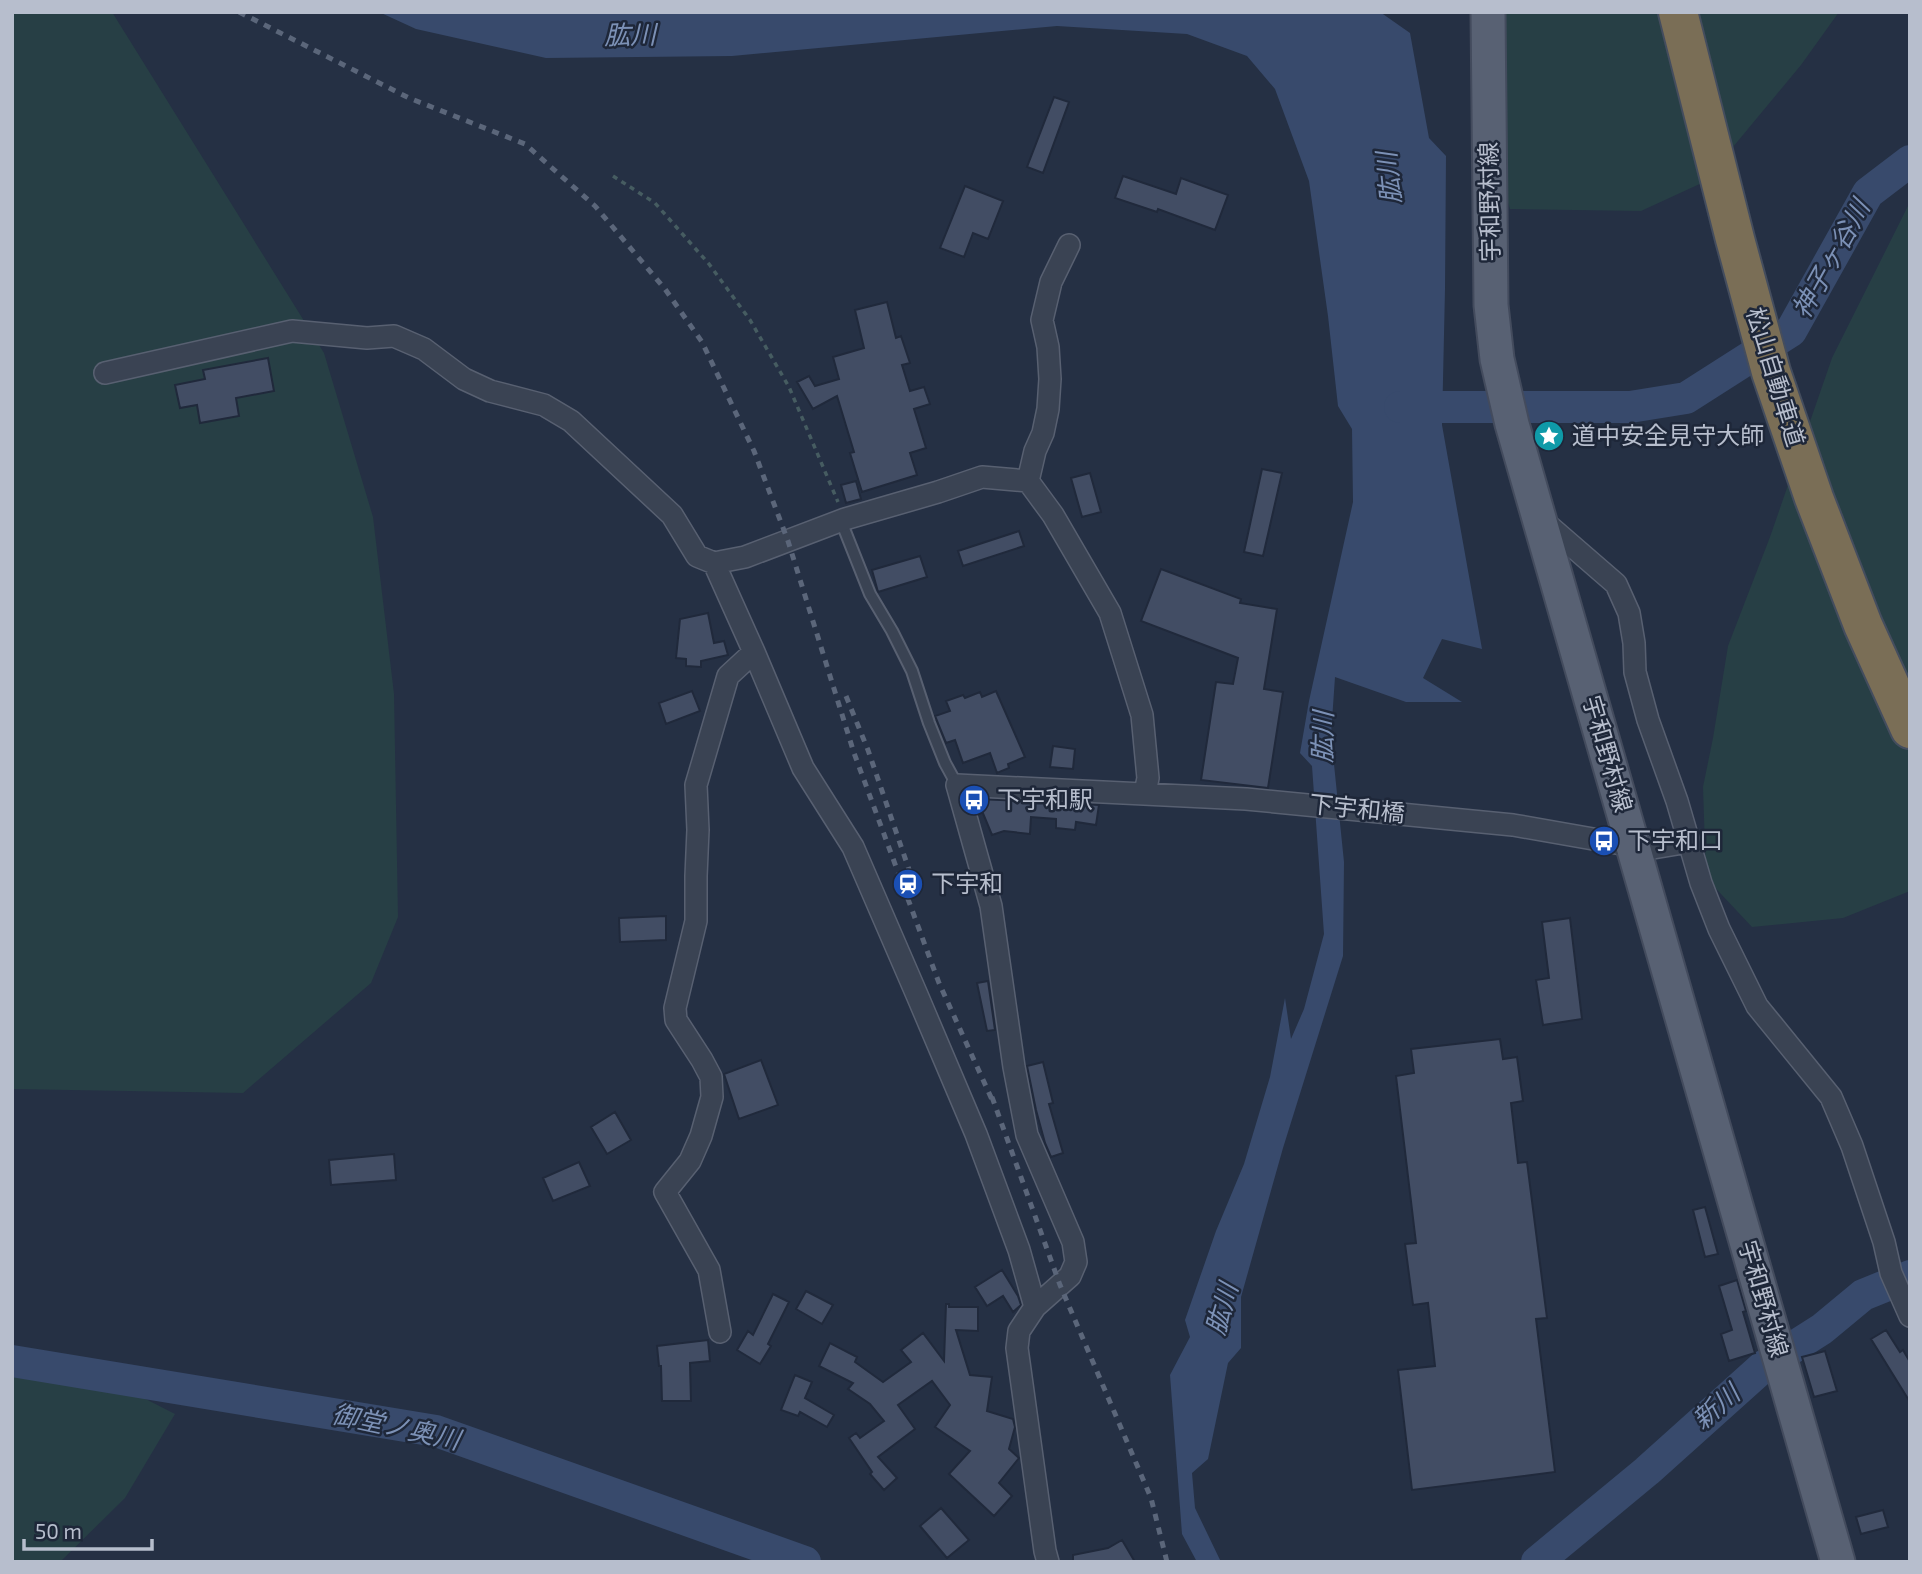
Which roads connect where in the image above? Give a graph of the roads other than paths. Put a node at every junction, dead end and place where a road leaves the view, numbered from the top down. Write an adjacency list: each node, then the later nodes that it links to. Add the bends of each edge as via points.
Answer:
1 (1488, 12): 6 (main road, 宇和野村線, via 1491,304 1497,359)
2 (1678, 12): 10 (highway, 松山自動車道, via 1772,372 1853,600)
3 (1069, 245): 5 (street, via 1051,282 1042,320 1048,347 1048,409)
4 (105, 373): 8 (street, via 292,331 394,336 424,349 464,379 544,405 571,421 672,515 697,555)
5 (1028, 481): 7 (street, via 982,477); 12 (street, via 1110,613 1142,715 1148,778)
6 (1539, 518): 13 (street, via 1616,584 1629,612 1635,672); 14 (main road, 宇和野村線)
7 (843, 520): 8 (street, via 745,557); 11 (lane, via 870,594 912,671)
8 (714, 563): 9 (street)
9 (754, 652): 15 (street, via 803,768 853,847 917,995 976,1134); 17 (street, via 728,676 696,785 696,921 675,1008 676,1020 711,1077 712,1097 690,1161 665,1192 709,1270)
10 (1910, 729)
11 (957, 785): 12 (street, 下宇和橋); 15 (street, via 991,906 1027,1135 1073,1242 1076,1262 1070,1276)
12 (1144, 793): 14 (street, 下宇和橋, via 1513,825)
13 (1689, 842): 14 (street, 下宇和橋); 16 (street, via 1719,929 1757,1006 1831,1097)
14 (1634, 849): 19 (main road, 宇和野村線)
15 (1035, 1307): 18 (street, via 1019,1331 1017,1348)
16 (1910, 1316)
17 (720, 1332)
18 (1048, 1562)
19 (1838, 1562)

